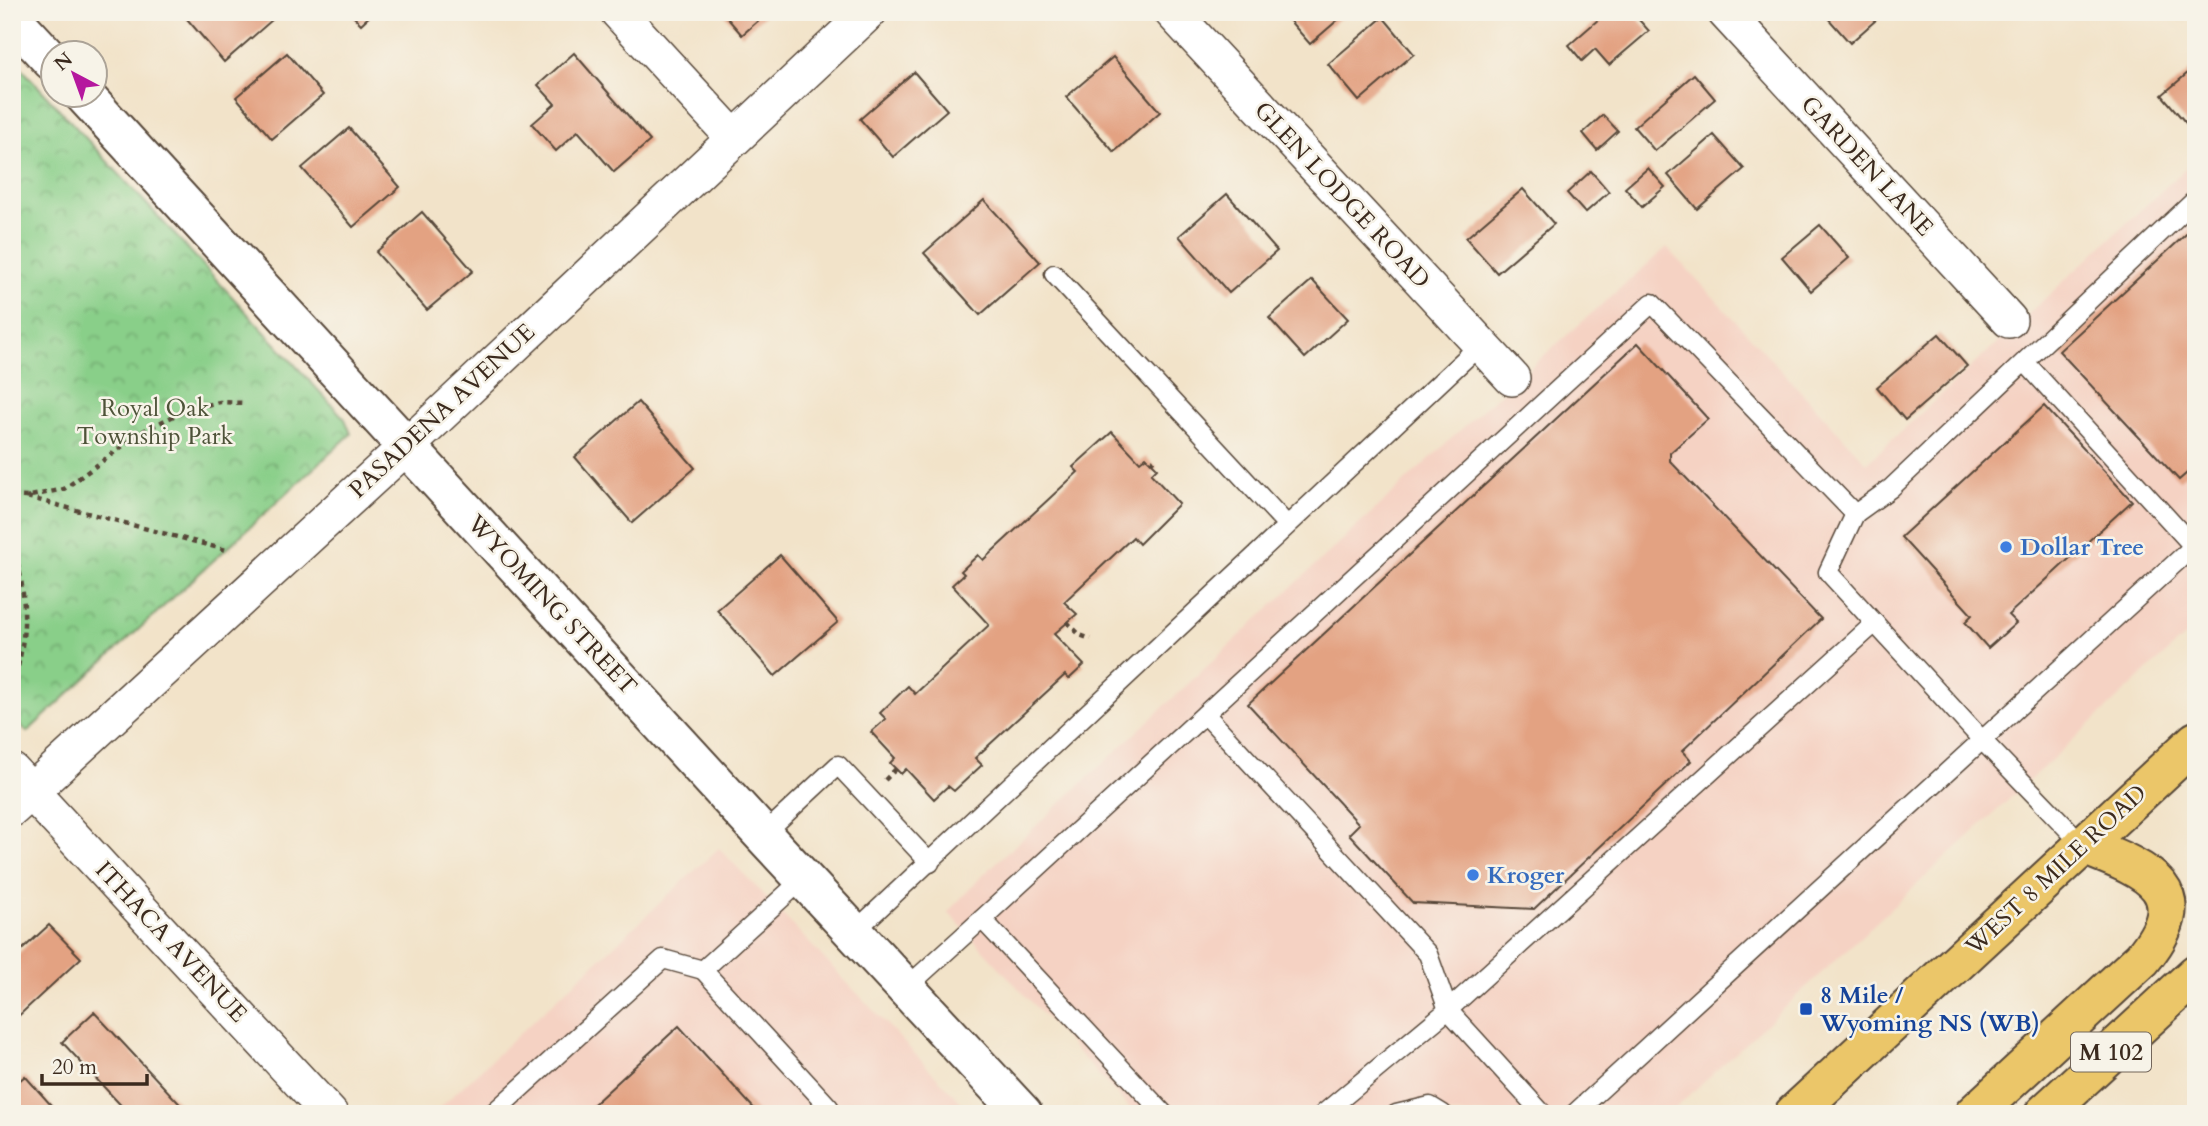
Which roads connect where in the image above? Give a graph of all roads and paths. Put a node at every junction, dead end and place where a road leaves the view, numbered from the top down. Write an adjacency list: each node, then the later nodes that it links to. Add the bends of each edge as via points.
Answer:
1 (618, 12): 8 (street)
2 (869, 12): 8 (street, PASADENA AVENUE)
3 (1172, 12): 12 (street, GLEN LODGE ROAD)
4 (1725, 12): 11 (street, GARDEN LANE)
5 (12, 18): 6 (street)
6 (38, 46)
7 (96, 108): 16 (street, WYOMING STREET)
8 (734, 138): 16 (street, PASADENA AVENUE)
9 (2196, 199): 13 (lane)
10 (1054, 274): 20 (lane)
11 (2009, 320)
12 (1481, 344): 14 (street, GLEN LODGE ROAD); 20 (lane)
13 (2025, 362): 19 (lane, via 1891,488); 22 (lane)
14 (1512, 378)
15 (245, 403): 18 (path, via 220,402 188,409 145,430 64,489)
16 (407, 446): 31 (street, PASADENA AVENUE); 32 (street, WYOMING STREET)
17 (12, 496): 18 (path)
18 (26, 497): 23 (path)
19 (1855, 514): 25 (lane, via 1828,572); 28 (lane, via 1651,303)
20 (1287, 525): 34 (lane)
21 (12, 543): 27 (path, via 25,600 23,641)
22 (2194, 545): 29 (lane)
23 (230, 551)
24 (1067, 622): 26 (path)
25 (1875, 623): 29 (lane); 41 (lane)
26 (1091, 639)
27 (12, 683)
28 (1205, 714): 36 (lane); 41 (lane, via 1428,954)
29 (1981, 739): 33 (lane); 51 (lane)
30 (2196, 741): 33 (highway, WEST 8 MILE ROAD)
31 (18, 790): 43 (street, ITHACA AVENUE)
32 (763, 835): 34 (lane, via 838,765); 35 (street, WYOMING STREET)
33 (2083, 845): 52 (highway, WEST 8 MILE ROAD); 53 (highway, via 2148,874 2164,895 2163,930 2142,959)
34 (930, 863): 37 (lane)
35 (804, 878): 37 (street, WYOMING STREET); 38 (lane)
36 (982, 919): 39 (lane); 46 (lane)
37 (854, 932): 39 (street, WYOMING STREET)
38 (703, 970): 44 (lane, via 663,959); 45 (lane, via 829,1107)
39 (906, 988): 42 (street, WYOMING STREET)
40 (2190, 991): 54 (highway, M 102)
41 (1448, 1010): 47 (lane); 50 (lane)
42 (1012, 1110)
43 (330, 1114)
44 (492, 1114)
45 (830, 1114)
46 (1164, 1114)
47 (1323, 1114)
48 (1396, 1114): 49 (lane, via 1430,1106)
49 (1443, 1114)
50 (1543, 1114)
51 (1574, 1114)
52 (1794, 1114)
53 (1975, 1114)
54 (2044, 1114)

